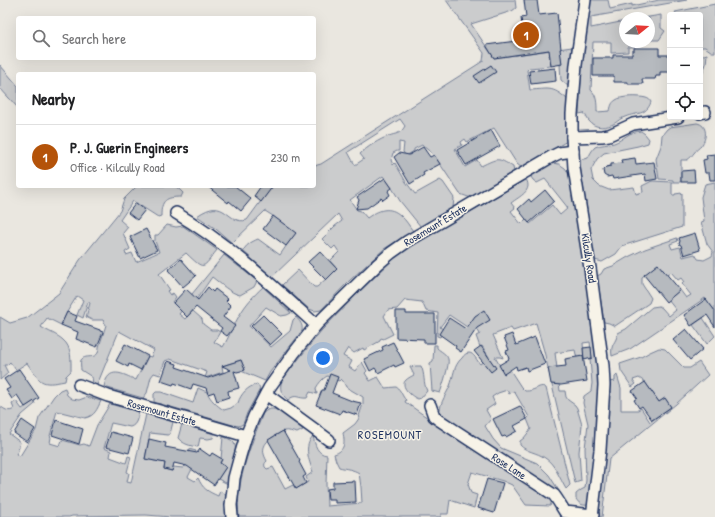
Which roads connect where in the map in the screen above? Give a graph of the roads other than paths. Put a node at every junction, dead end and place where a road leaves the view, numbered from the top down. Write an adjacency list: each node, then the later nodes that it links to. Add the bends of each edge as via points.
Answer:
1 (585, 0): 3 (street, Kilcully Road, via 572,114)
2 (667, 119): 3 (street, via 632,124 609,135)
3 (572, 137): 4 (street, Kilcully Road)
4 (573, 151): 6 (street, Rosemount Estate, via 551,157 408,241 378,264); 12 (street, Kilcully Road, via 600,334 604,385)
5 (176, 213): 6 (street, via 232,252)
6 (316, 325): 8 (street, Rosemount Estate)
7 (78, 385): 10 (street, Rosemount Estate)
8 (266, 394): 10 (street, Rosemount Estate); 11 (street)
9 (430, 405): 12 (street, Rose Lane, via 434,416 439,420 554,495 565,512)
10 (246, 436): 13 (street, Rosemount Estate, via 234,478)
11 (329, 440)
12 (592, 516)
13 (232, 517)

